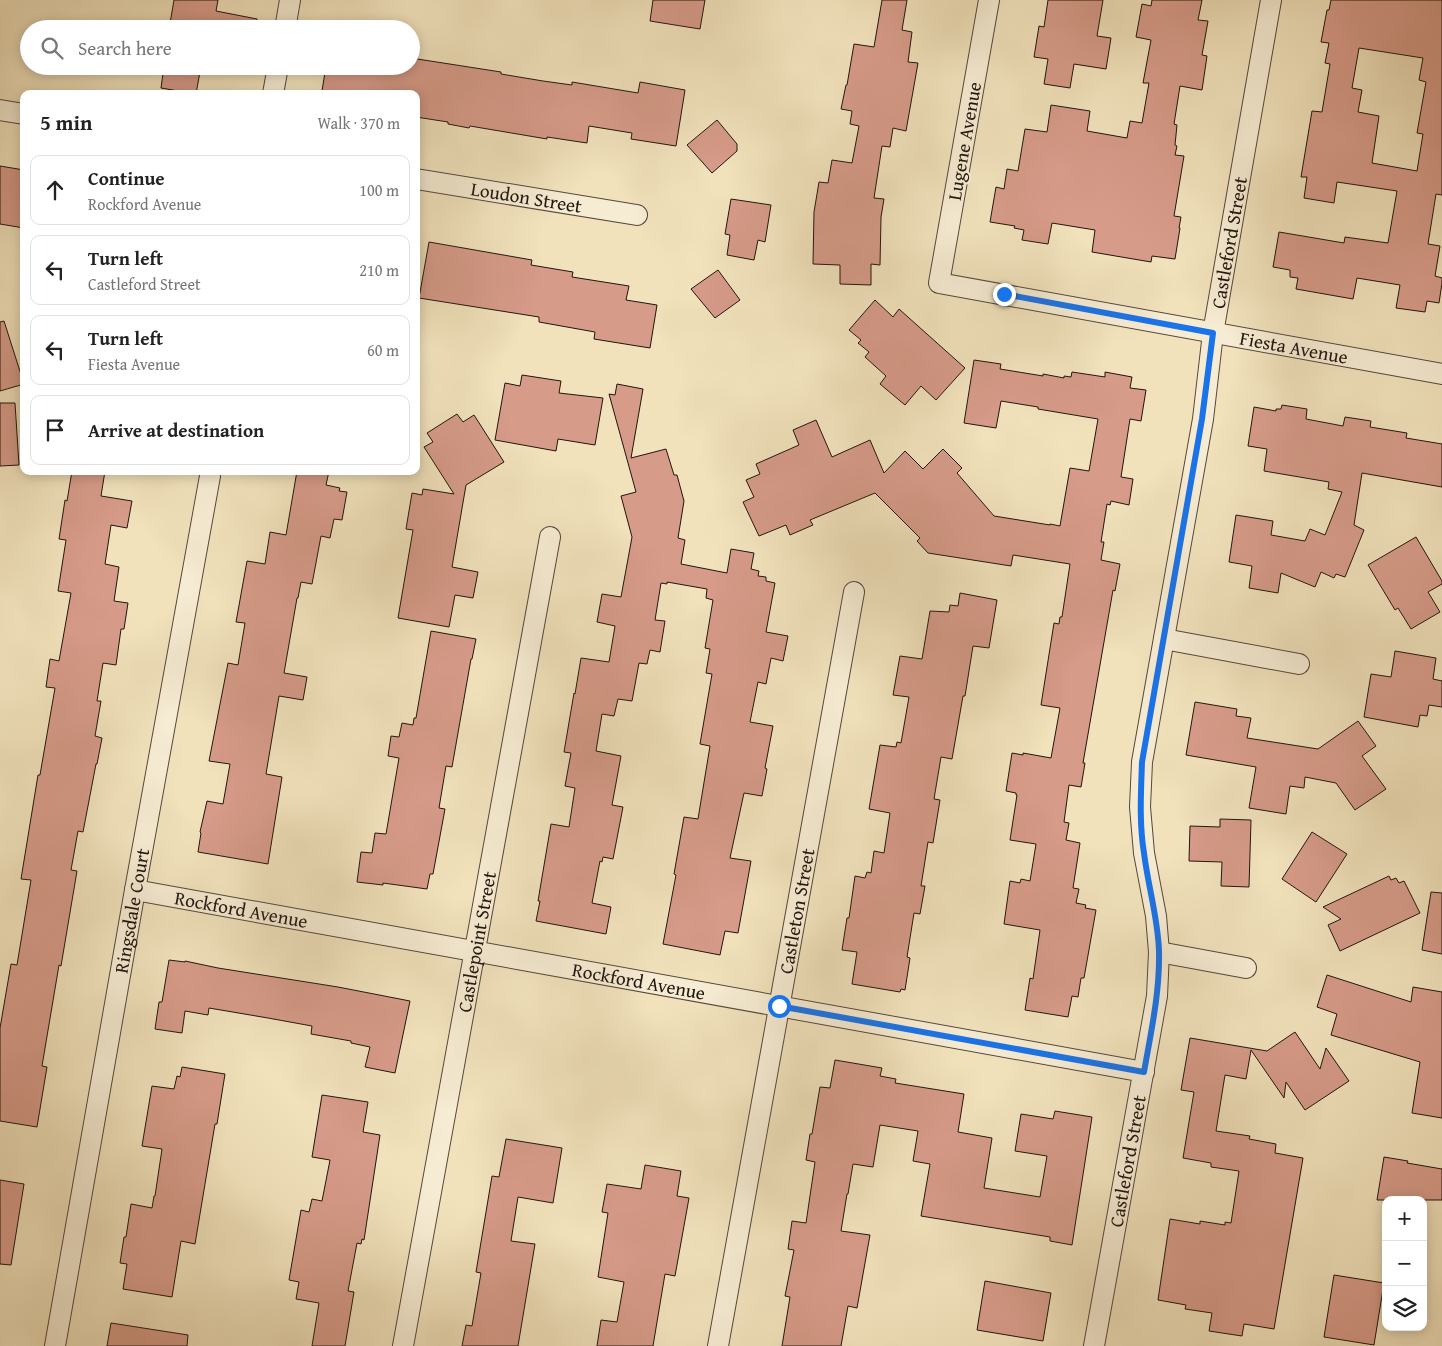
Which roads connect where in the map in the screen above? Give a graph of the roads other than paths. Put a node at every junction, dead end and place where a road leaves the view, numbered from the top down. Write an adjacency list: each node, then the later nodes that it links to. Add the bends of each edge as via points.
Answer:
1 (290, 0): 4 (street)
2 (989, 0): 11 (street, Lugene Avenue)
3 (1272, 0): 12 (street, Castleford Street)
4 (287, 20)
5 (276, 75): 6 (street)
6 (274, 90)
7 (0, 110): 8 (street)
8 (20, 113)
9 (420, 180): 10 (street, Loudon Street)
10 (637, 215)
11 (939, 283): 12 (street, Fiesta Avenue)
12 (1213, 333): 13 (street, Fiesta Avenue); 17 (street, Castleford Street, via 1202,419)
13 (1442, 374)
14 (210, 476): 19 (street, Ringsdale Court)
15 (550, 537): 20 (street, Castlepoint Street)
16 (854, 592): 23 (street, Castleton Street)
17 (1164, 639): 18 (street); 21 (street, Castleford Street, via 1142,762 1140,807)
18 (1299, 664)
19 (135, 890): 20 (street, Rockford Avenue); 25 (street, Ringsdale Court)
20 (475, 951): 23 (street, Rockford Avenue); 26 (street, Castlepoint Street)
21 (1159, 952): 22 (street); 24 (street, Castleford Street, via 1157,996)
22 (1246, 968)
23 (779, 1006): 24 (street, Rockford Avenue); 27 (street, Castleton Street)
24 (1144, 1072): 28 (street, Castleford Street)
25 (55, 1346)
26 (403, 1346)
27 (718, 1346)
28 (1094, 1346)

